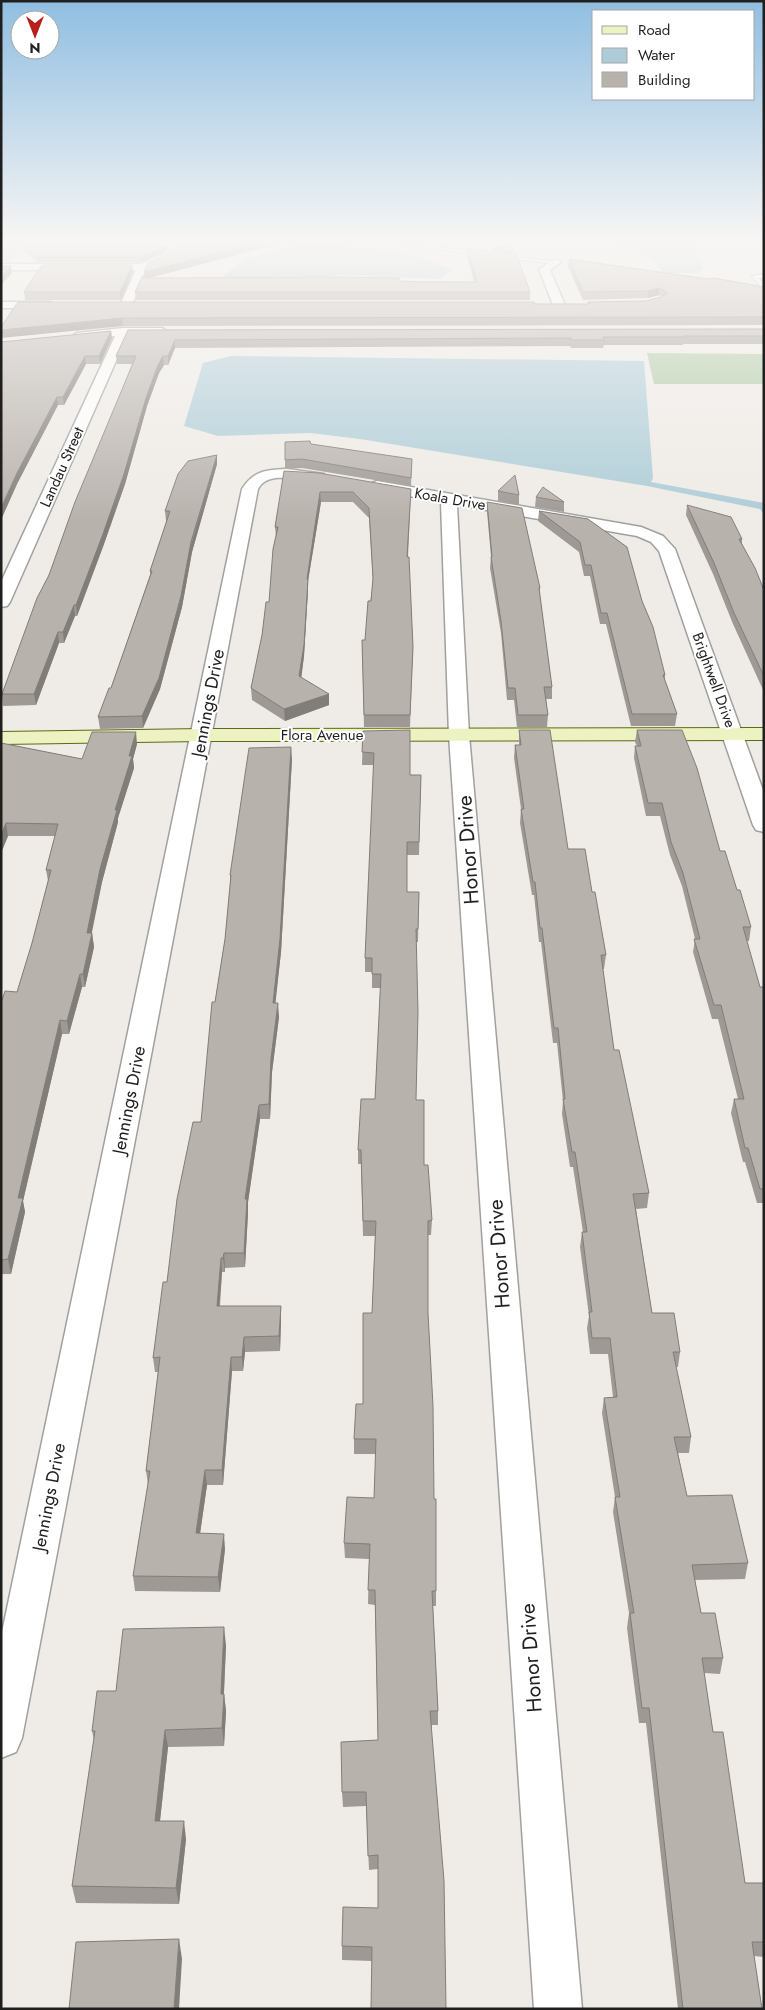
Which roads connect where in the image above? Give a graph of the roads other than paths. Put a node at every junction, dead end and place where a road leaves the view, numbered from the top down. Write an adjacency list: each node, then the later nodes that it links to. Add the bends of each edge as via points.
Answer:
1 (97, 335): 3 (street)
2 (122, 335): 8 (street, Landau Street)
3 (67, 338)
4 (332, 479): 11 (street, Jennings Drive, via 302,474 271,475 257,479 250,489)
5 (361, 484): 6 (street, Koala Drive)
6 (449, 499): 7 (street, Koala Drive, via 641,532); 12 (street, Honor Drive)
7 (657, 539): 9 (street, Brightwell Drive, via 667,549)
8 (1, 602)
9 (733, 734): 10 (street, Flora Avenue); 12 (street, Flora Avenue); 14 (street, Brightwell Drive)
10 (764, 734)
11 (202, 735): 12 (street, Flora Avenue); 13 (street, Flora Avenue); 15 (street, Jennings Drive)
12 (459, 735): 16 (street, Honor Drive)
13 (1, 738)
14 (764, 825)
15 (1, 1738)
16 (558, 2009)

